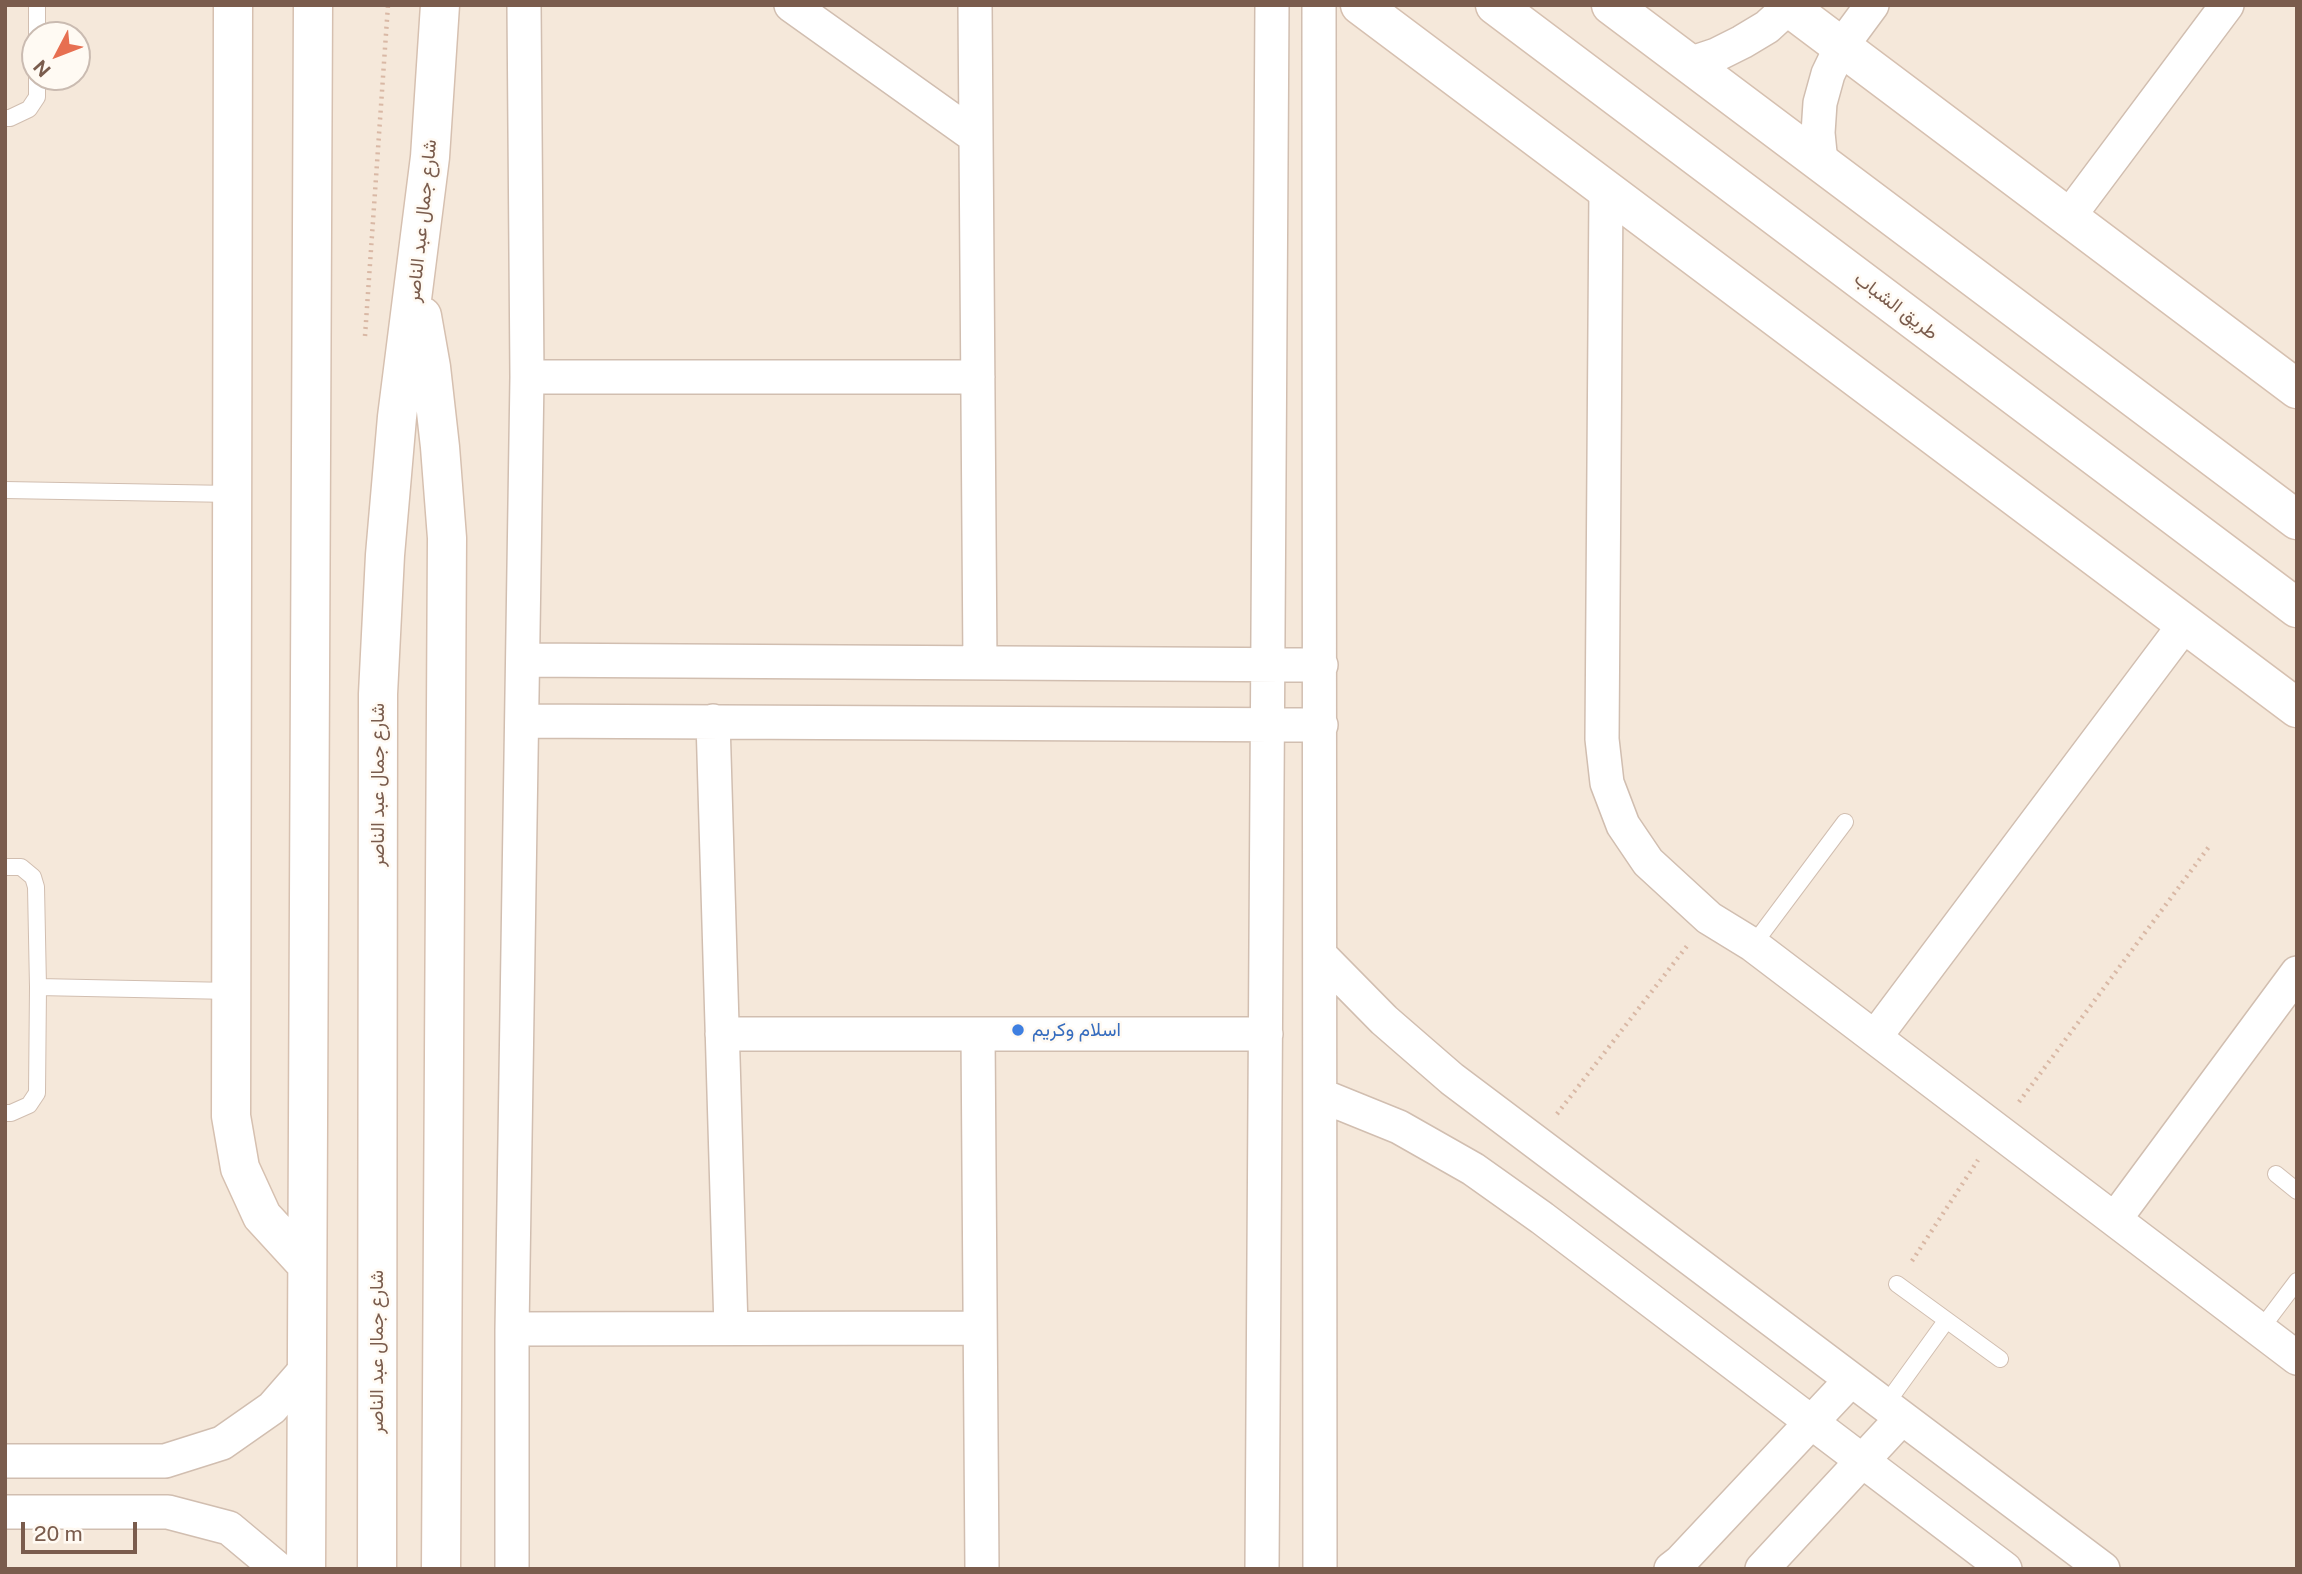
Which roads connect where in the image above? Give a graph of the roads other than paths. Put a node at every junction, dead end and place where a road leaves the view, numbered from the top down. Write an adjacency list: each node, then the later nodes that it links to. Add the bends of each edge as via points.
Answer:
1 (233, 5): 28 (main road)
2 (313, 5): 57 (main road)
3 (440, 5): 23 (main road, شارع جمال عبد الناصر, via 430,157)
4 (524, 5): 24 (street)
5 (791, 5): 19 (street)
6 (975, 5): 19 (street)
7 (1272, 5): 34 (street)
8 (1319, 5): 35 (street)
9 (1360, 5): 21 (main road)
10 (1495, 5): 30 (main road, طريق الشباب)
11 (1611, 5): 16 (main road)
12 (1872, 5): 15 (street)
13 (2227, 5): 22 (street)
14 (1789, 6): 15 (main road); 16 (street, via 1742,42)
15 (1841, 47): 20 (street, via 1820,103); 22 (main road)
16 (1689, 64): 20 (main road)
17 (37, 91): 18 (lane, via 29,109)
18 (5, 117)
19 (976, 137): 25 (street)
20 (1821, 163): 29 (main road)
21 (1606, 189): 31 (main road); 43 (street, via 1602,739 1607,783 1623,825 1648,862 1709,918)
22 (2067, 219): 26 (main road)
23 (415, 280): 77 (main road, شارع جمال عبد الناصر, via 388,514 379,694); 78 (main road, via 431,367 447,538)
24 (527, 377): 25 (street); 32 (street)
25 (978, 377): 33 (street)
26 (2297, 389)
27 (5, 490): 28 (lane)
28 (232, 495): 47 (main road)
29 (2297, 520)
30 (2297, 608)
31 (2185, 624): 36 (main road); 51 (street)
32 (523, 660): 33 (street); 37 (street)
33 (980, 663): 34 (street)
34 (1269, 665): 35 (street); 39 (street)
35 (1321, 665): 40 (street)
36 (2297, 708)
37 (522, 721): 38 (street); 63 (street)
38 (713, 721): 39 (street); 48 (street)
39 (1269, 724): 40 (street); 50 (street)
40 (1321, 725): 44 (street)
41 (1845, 822): 43 (lane)
42 (5, 867): 46 (lane, via 21,867 33,877 36,887)
43 (1753, 945): 51 (street)
44 (1321, 956): 52 (street); 68 (street, via 1384,1020 1452,1079)
45 (2297, 973): 56 (street)
46 (38, 987): 47 (lane); 53 (lane, via 37,1093 29,1105)
47 (232, 991): 57 (main road, via 232,1116 240,1168 262,1216)
48 (722, 1034): 49 (street); 61 (street)
49 (978, 1034): 50 (street); 62 (street)
50 (1266, 1034): 81 (street)
51 (1875, 1037): 56 (street)
52 (1320, 1095): 70 (street, via 1399,1127 1473,1169); 82 (street)
53 (5, 1113)
54 (2276, 1174): 55 (lane)
55 (2297, 1191)
56 (2115, 1219): 64 (street)
57 (307, 1265): 67 (main road)
58 (2297, 1281): 64 (lane)
59 (1897, 1284): 60 (lane)
60 (1946, 1321): 66 (lane); 69 (lane)
61 (731, 1328): 62 (street); 63 (street)
62 (980, 1328): 80 (street)
63 (512, 1329): 79 (street)
64 (2260, 1330): 65 (street)
65 (2297, 1357)
66 (2000, 1359)
67 (307, 1368): 71 (street, via 272,1408 222,1443 165,1461); 76 (main road)
68 (1851, 1380): 69 (street); 70 (street)
69 (1894, 1411): 72 (street); 85 (street)
70 (1811, 1422): 72 (street); 83 (street)
71 (5, 1461)
72 (1863, 1461): 74 (street); 84 (street)
73 (5, 1511): 75 (street, via 169,1512 229,1528)
74 (1987, 1563)
75 (278, 1569)
76 (306, 1569)
77 (377, 1569)
78 (441, 1569)
79 (512, 1569)
80 (982, 1569)
81 (1262, 1569)
82 (1320, 1569)
83 (1671, 1569)
84 (1762, 1569)
85 (2103, 1569)

